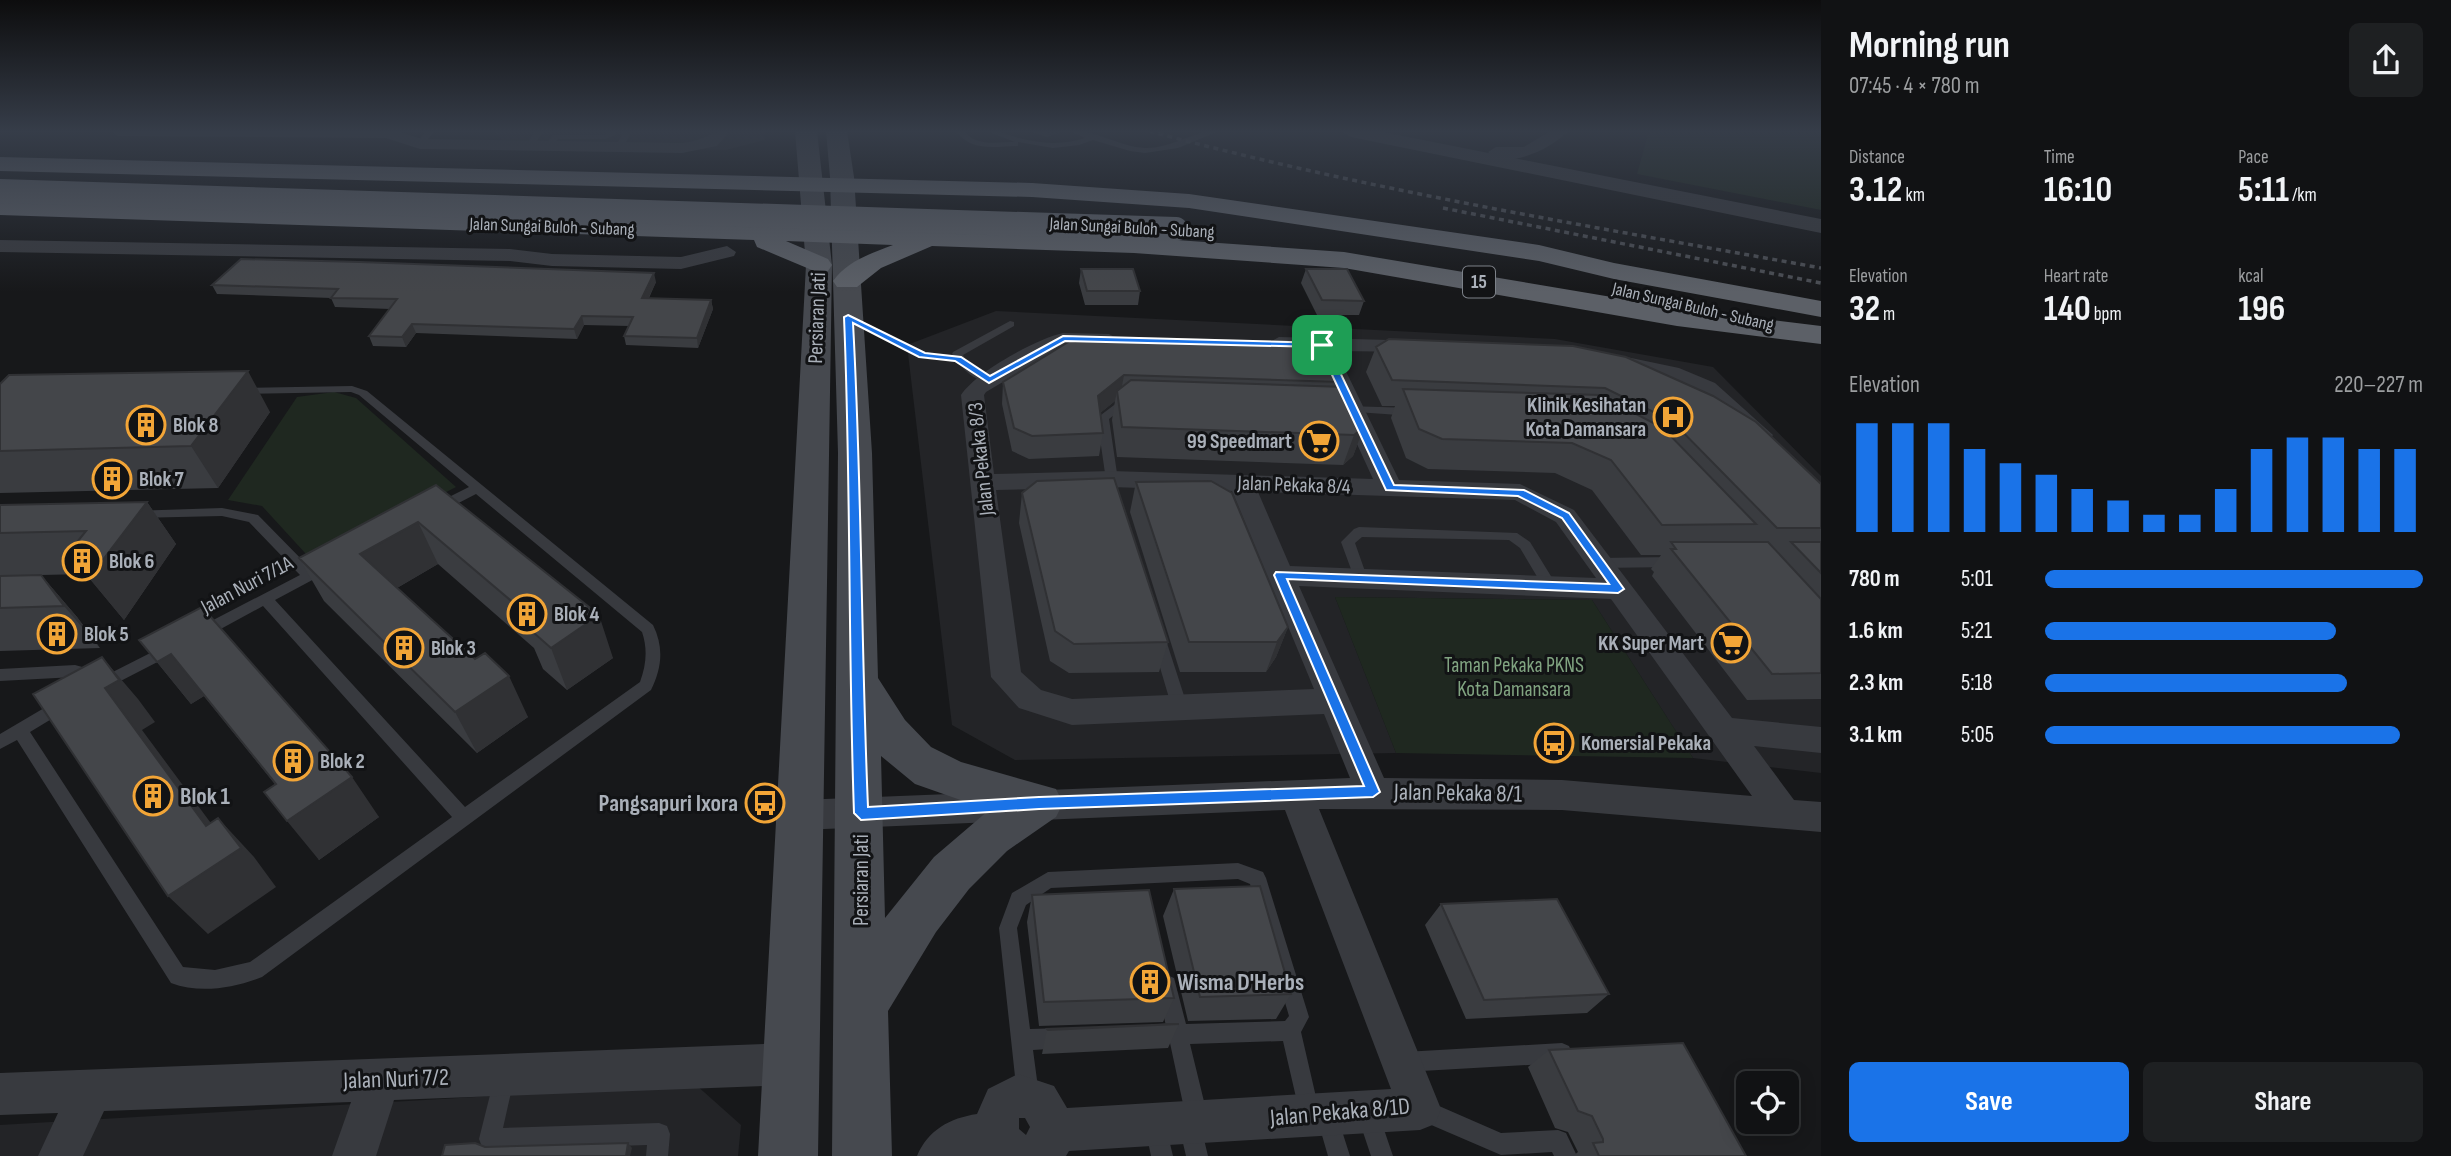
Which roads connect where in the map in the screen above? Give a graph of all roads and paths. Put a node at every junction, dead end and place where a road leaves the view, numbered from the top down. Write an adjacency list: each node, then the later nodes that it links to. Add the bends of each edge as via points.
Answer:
1 (242, 185): 19 (highway, Jalan Sungai Buloh - Subang, via 1174,214)
2 (747, 185): 13 (highway, via 763,203 755,212 743,220)
3 (812, 185): 18 (main road)
4 (842, 185): 14 (main road, Persiaran Jati)
5 (909, 185): 8 (highway, Jalan Sungai Buloh - Subang / 15)
6 (1618, 185): 12 (street)
7 (1663, 185): 11 (street)
8 (922, 187): 15 (highway, via 905,200 902,211 914,224); 19 (highway, Jalan Sungai Buloh - Subang / 15, via 1189,201 1539,253)
9 (0, 191): 23 (highway, Jalan Sungai Buloh - Subang, bridge, via 1176,229 1422,256 1649,295)
10 (0, 208): 13 (highway, Jalan Sungai Buloh - Subang / 15)
11 (1821, 216)
12 (1821, 226)
13 (687, 232): 18 (highway, Jalan Sungai Buloh - Subang / 15, via 726,233)
14 (845, 235): 15 (highway, Jalan Sungai Buloh - Subang / 15); 18 (main road, Persiaran Jati); 18 (highway, Jalan Sungai Buloh - Subang / 15)
15 (943, 237): 18 (highway, via 872,262); 23 (highway, Jalan Sungai Buloh - Subang / 15, via 1344,261 1677,317)
16 (0, 246): 17 (street)
17 (510, 255): 17 (street, via 681,263 727,253 539,249)
18 (827, 260): 21 (main road, Persiaran Jati); 69 (main road, Persiaran Jati)
19 (1614, 271): 20 (highway, Jalan Sungai Buloh - Subang / 15)
20 (1821, 309)
21 (848, 317): 30 (path, via 923,355); 56 (main road, Persiaran Jati, via 855,453)
22 (1010, 324): 30 (lane, via 964,349)
23 (1794, 331): 24 (highway, Jalan Sungai Buloh - Subang / 15)
24 (1821, 335)
25 (1133, 340): 31 (street, Jalan Pekaka 8/3, via 1063,339)
26 (1257, 343): 27 (street)
27 (1322, 345): 28 (street); 35 (street)
28 (1446, 346)
29 (1597, 358): 37 (street, via 1671,373 1707,388)
30 (958, 359): 31 (lane)
31 (989, 380): 38 (street, Jalan Pekaka 8/3, via 972,395)
32 (230, 391): 40 (lane, via 352,389 363,393)
33 (1149, 403): 42 (lane, via 1122,402 1103,418)
34 (1326, 408): 35 (lane)
35 (1353, 409): 36 (lane); 41 (street)
36 (1422, 412)
37 (1782, 456)
38 (983, 482): 42 (street, Jalan Pekaka 8/4); 59 (street, Jalan Pekaka 8/3, via 1006,677 1030,699 1072,712)
39 (1241, 483): 41 (street, Jalan Pekaka 8/4); 42 (street, Jalan Pekaka 8/4); 48 (street)
40 (477, 488): 43 (lane); 71 (lane, via 648,629 656,649 646,686)
41 (1390, 488): 46 (street, Jalan Pekaka 8/4, via 1520,492 1565,516)
42 (1115, 492)
43 (429, 513)
44 (125, 514): 49 (lane, via 222,512 253,518)
45 (345, 557): 49 (lane, Jalan Nuri 7/1A)
46 (1599, 562): 47 (lane); 52 (street, Jalan Pekaka 8/4)
47 (1689, 562)
48 (1280, 575): 50 (street); 58 (street)
49 (309, 576): 53 (lane, Jalan Nuri 7/1A)
50 (1360, 578): 51 (street); 51 (lane, via 1348,542 1359,532 1512,536 1525,545)
51 (1549, 586): 52 (street)
52 (1618, 589): 61 (street, Jalan Pekaka 8/4)
53 (265, 599): 55 (lane, Jalan Nuri 7/1A, via 99,686 91,674 75,671); 71 (lane)
54 (1153, 619): 59 (lane)
55 (0, 675)
56 (856, 675): 66 (main road, via 878,718 904,751 946,776); 67 (main road, Persiaran Jati)
57 (71, 701): 60 (lane)
58 (1335, 702): 59 (street, Jalan Pekaka 8/3); 64 (street)
59 (1180, 708)
60 (19, 729): 63 (lane); 71 (lane, via 178,976 215,980 255,970)
61 (1721, 730): 62 (street); 68 (street, Jalan Pekaka 8/4)
62 (1821, 740)
63 (0, 742)
64 (1373, 792): 65 (street, Jalan Pekaka 8/1); 68 (street, Jalan Pekaka 8/1, via 1562,795)
65 (1296, 794): 66 (street, Jalan Pekaka 8/1); 82 (street, Jalan Pekaka 8/1D)
66 (1039, 803): 67 (street, Jalan Pekaka 8/1); 75 (main road, via 990,836 947,878 905,933)
67 (861, 813): 69 (street, Jalan Pekaka 8/1); 75 (main road, Persiaran Jati)
68 (1785, 814): 70 (street, Jalan Pekaka 8/1)
69 (800, 815): 83 (main road, Persiaran Jati)
70 (1821, 817)
71 (464, 818)
72 (1142, 875): 73 (lane); 76 (lane, via 1238,871 1257,878 1299,1017); 80 (lane, via 1048,880 1018,899 1009,928)
73 (1148, 901)
74 (1163, 968): 77 (lane)
75 (860, 1007): 99 (main road, Persiaran Jati)
76 (1291, 1031): 77 (lane); 90 (lane)
77 (1178, 1034): 78 (lane); 92 (lane)
78 (1152, 1035)
79 (1086, 1037): 80 (lane)
80 (1020, 1040): 91 (lane)
81 (1582, 1051): 82 (lane)
82 (1403, 1062): 88 (street, Jalan Pekaka 8/1D)
83 (791, 1064): 84 (street, Jalan Nuri 7/2); 98 (main road, Persiaran Jati)
84 (505, 1075): 85 (street, Jalan Nuri 7/2); 97 (lane, via 489,1139 659,1134)
85 (379, 1080): 86 (street, Jalan Nuri 7/2); 96 (street)
86 (92, 1091): 87 (street, Jalan Nuri 7/2); 95 (street)
87 (0, 1094)
88 (1420, 1109): 89 (street, Jalan Pekaka 8/1D); 94 (lane)
89 (1367, 1113): 90 (street, Jalan Pekaka 8/1D); 102 (lane)
90 (1319, 1116): 92 (street, Jalan Pekaka 8/1D); 101 (lane)
91 (1027, 1134): 93 (street, Jalan Pekaka 8/1D); 100 (street, Jalan Pekaka 8/1D, via 972,1135 951,1143)
92 (1198, 1139): 93 (street, Jalan Pekaka 8/1D)
93 (1159, 1140)
94 (1504, 1150): 103 (lane, via 1558,1141)
95 (60, 1156)
96 (354, 1156)
97 (657, 1156)
98 (788, 1156)
99 (862, 1156)
100 (939, 1156)
101 (1339, 1156)
102 (1382, 1156)
103 (1566, 1156)

